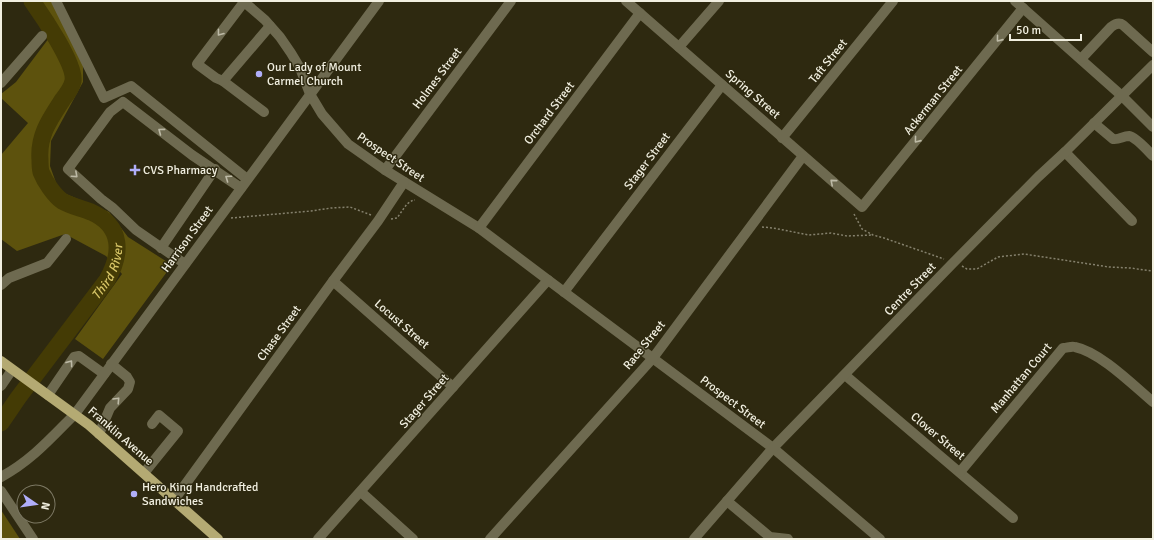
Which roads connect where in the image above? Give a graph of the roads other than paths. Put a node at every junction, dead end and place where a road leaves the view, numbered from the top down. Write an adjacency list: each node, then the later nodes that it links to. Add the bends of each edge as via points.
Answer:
1 (56, 1): 31 (street, via 104,98 131,86)
2 (380, 1): 20 (street, Harrison Street)
3 (511, 1): 30 (street, Holmes Street)
4 (626, 1): 10 (street, Spring Street)
5 (719, 1): 13 (street)
6 (893, 1): 25 (street, Taft Street)
7 (1015, 1): 9 (street)
8 (243, 2): 11 (street, Prospect Street); 17 (street, one-way to 17, via 197,64)
9 (1023, 8): 15 (street); 34 (street, Ackerman Street, one-way to 34)
10 (640, 13): 13 (street, Spring Street); 36 (street, Orchard Street)
11 (270, 26): 17 (street); 20 (street, Prospect Street, via 300,68)
12 (42, 36): 18 (street)
13 (679, 47): 19 (street, Spring Street)
14 (1153, 52): 15 (street, via 1118,23 1111,27)
15 (1081, 59): 21 (street)
16 (1153, 65): 21 (street, Centre Street)
17 (223, 81): 22 (street)
18 (1, 83)
19 (722, 85): 25 (street, Spring Street); 43 (street, Stager Street)
20 (310, 94): 30 (street, Prospect Street, via 322,114 348,144); 31 (street, Harrison Street)
21 (1122, 96): 23 (street, Centre Street); 24 (street)
22 (264, 112)
23 (1094, 123): 26 (street, Centre Street); 28 (street, via 1113,139 1133,137)
24 (1153, 127)
25 (782, 138): 27 (street, Spring Street)
26 (1065, 152): 35 (street); 49 (street, Centre Street, via 953,262)
27 (803, 156): 34 (street, Spring Street, one-way to 27); 44 (street, Race Street)
28 (1153, 156)
29 (215, 169): 33 (street, one-way to 29); 38 (street); 38 (street, one-way to 38, via 192,155 123,102 110,112 68,169 136,230)
30 (385, 170): 32 (street, Prospect Street)
31 (247, 179): 33 (street, Harrison Street)
32 (404, 182): 36 (street, Prospect Street); 41 (street, Chase Street)
33 (241, 188): 39 (street, Harrison Street)
34 (858, 209)
35 (1132, 221)
36 (479, 228): 40 (street, Prospect Street)
37 (66, 239): 42 (street, via 47,263 10,278)
38 (161, 248): 39 (street)
39 (185, 264): 46 (street, Harrison Street)
40 (548, 280): 43 (street, Prospect Street); 51 (street, Stager Street)
41 (333, 281): 51 (street, Locust Street); 63 (street, Chase Street)
42 (1, 285)
43 (564, 292): 44 (street, Prospect Street)
44 (653, 358): 57 (street, Prospect Street); 70 (street, Race Street)
45 (1, 361): 47 (main road, Franklin Avenue)
46 (111, 364): 48 (street, Harrison Street); 56 (street, one-way to 46, via 110,408 128,389 130,382)
47 (16, 372): 50 (street); 52 (main road, Franklin Avenue)
48 (104, 374): 52 (street, one-way to 48, via 74,357 79,356); 54 (street, Harrison Street)
49 (845, 375): 57 (street, Centre Street); 58 (street, Clover Street)
50 (1, 386)
51 (453, 387): 62 (street, Stager Street)
52 (45, 392): 54 (main road, Franklin Avenue)
53 (1153, 402): 58 (street, Manhattan Court, via 1089,351 1073,346 1063,348)
54 (75, 414): 56 (main road, Franklin Avenue); 60 (street, Harrison Street, via 36,454)
55 (152, 424): 59 (street, via 159,415 178,431)
56 (99, 434): 59 (main road, Franklin Avenue)
57 (773, 448): 64 (street, Centre Street); 73 (street, Prospect Street)
58 (960, 472): 65 (street, Clover Street)
59 (144, 473): 63 (main road, Franklin Avenue)
60 (1, 477)
61 (1, 492): 66 (street)
62 (361, 492): 68 (street, Stager Street); 69 (street)
63 (174, 500): 67 (main road, Franklin Avenue)
64 (727, 501): 71 (street, Centre Street); 72 (street, via 770,537)
65 (1013, 518)
66 (33, 539)
67 (218, 539)
68 (318, 539)
69 (413, 539)
70 (490, 539)
71 (694, 539)
72 (788, 539)
73 (880, 539)

